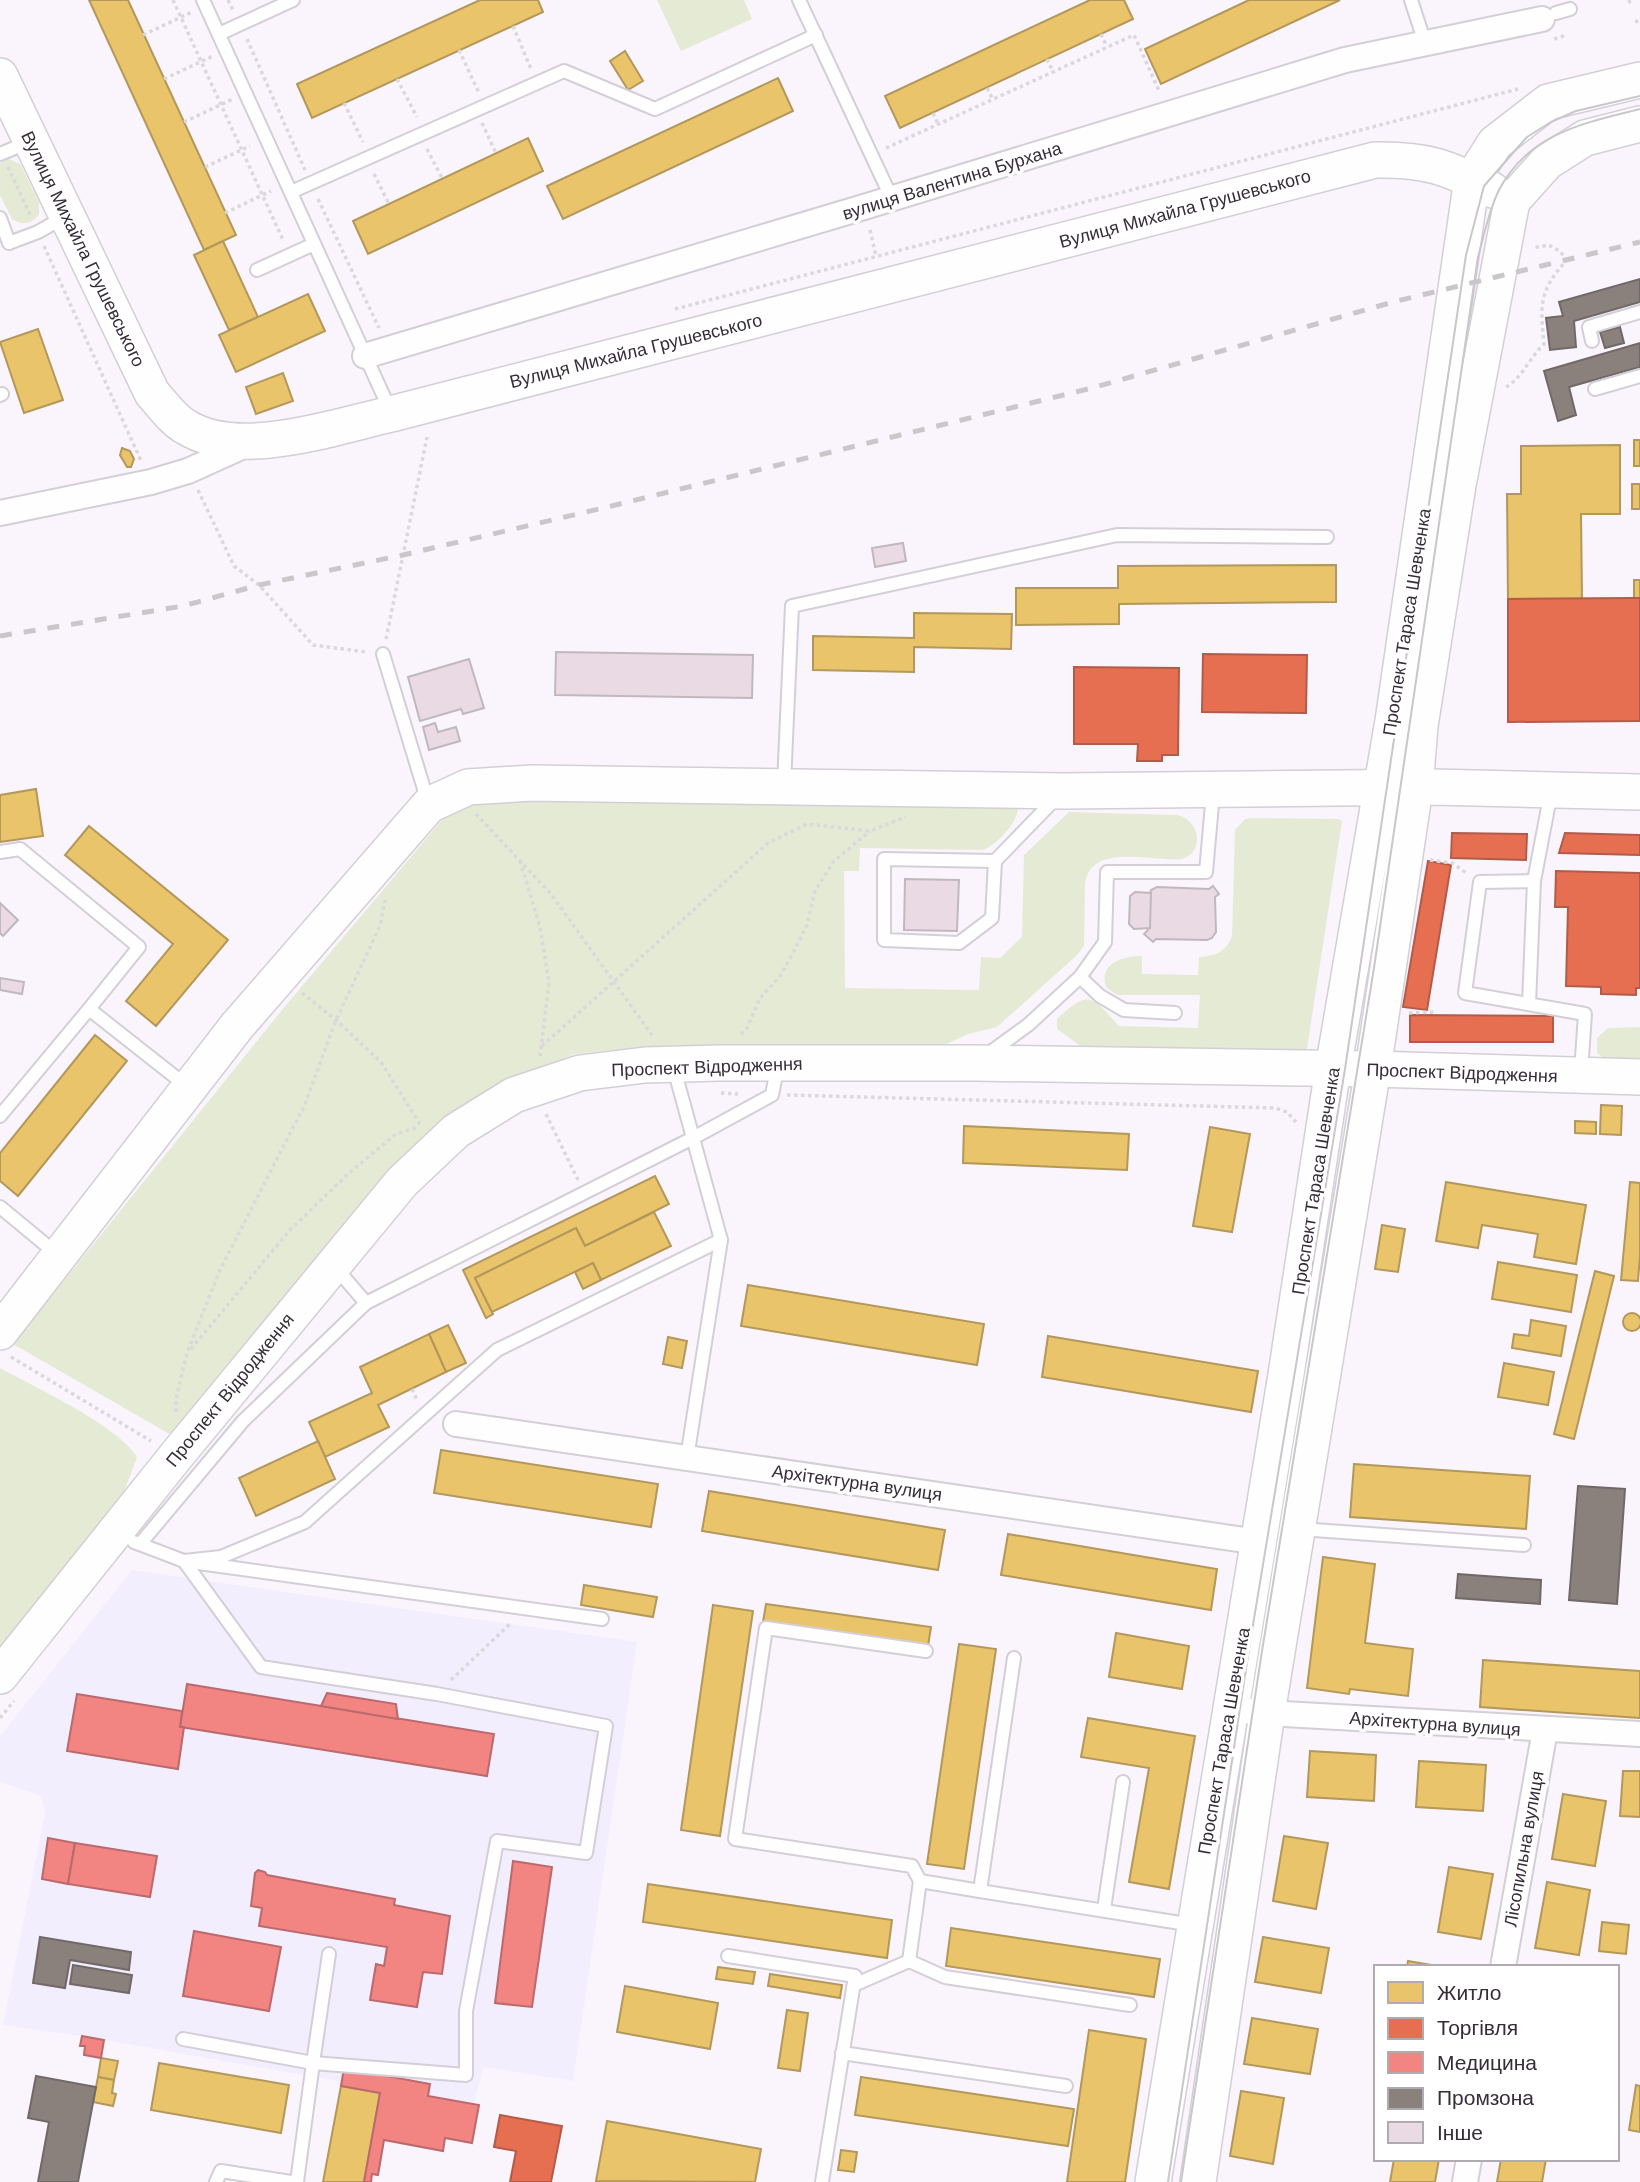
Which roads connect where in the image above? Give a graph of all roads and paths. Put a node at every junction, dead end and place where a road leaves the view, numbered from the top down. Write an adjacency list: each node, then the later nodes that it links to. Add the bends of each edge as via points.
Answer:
1 (173, 0): 10 (path)
2 (293, 0): 12 (lane)
3 (799, 0): 15 (lane)
4 (1411, 0): 16 (lane)
5 (1629, 0): 7 (path)
6 (205, 3): 10 (path); 12 (lane)
7 (1631, 6)
8 (1570, 9): 9 (lane)
9 (1550, 16): 16 (street, вулиця Валентина Бурхана)
10 (181, 17): 14 (path); 21 (path)
11 (513, 26): 27 (path)
12 (219, 34): 18 (lane)
13 (1101, 34): 17 (path)
14 (144, 35)
15 (816, 35): 27 (lane, via 656,109 564,71); 45 (lane)
16 (1425, 43): 36 (street, вулиця Валентина Бурхана, via 1345,60)
17 (1107, 47): 22 (path); 36 (path, via 1134,35)
18 (226, 50): 21 (path); 30 (lane)
19 (459, 50): 34 (path)
20 (1047, 60): 22 (path)
21 (201, 62): 24 (path); 33 (path)
22 (1053, 72): 31 (path)
23 (0, 76): 42 (main road, Вулиця Михайла Грушевського)
24 (164, 79)
25 (397, 79): 40 (path)
26 (1640, 80): 49 (main road, via 1548,102 1495,143)
27 (537, 83): 34 (lane)
28 (987, 88): 31 (path)
29 (1518, 89): 63 (path)
30 (246, 93): 33 (path); 41 (lane)
31 (993, 100): 39 (path)
32 (344, 103): 46 (path)
33 (221, 105): 37 (path); 43 (path)
34 (480, 108): 40 (lane); 44 (path)
35 (933, 113): 39 (path)
36 (1170, 114): 52 (street, вулиця Валентина Бурхана)
37 (184, 122)
38 (1640, 124): 53 (main road, via 1585,138 1547,162)
39 (939, 125): 45 (path)
40 (423, 134): 46 (lane); 48 (path)
41 (266, 138): 43 (path); 50 (lane)
42 (11, 149): 58 (main road, Вулиця Михайла Грушевського); 58 (path)
43 (242, 150): 47 (path); 51 (path)
44 (496, 153)
45 (872, 155): 52 (lane)
46 (368, 158): 50 (lane); 54 (path)
47 (205, 167)
48 (442, 178)
49 (1472, 179): 53 (main road); 72 (main road, Вулиця Михайла Грушевського, via 1408,159 1375,160); 83 (main road, Проспект Тараса Шевченка)
50 (289, 188): 51 (path); 60 (lane)
51 (262, 195): 56 (path); 62 (path)
52 (892, 199): 55 (street, вулиця Валентина Бурхана)
53 (1511, 201): 81 (main road, Проспект Тараса Шевченка, via 1458,485 1420,726)
54 (388, 204)
55 (864, 207): 63 (path); 68 (street, вулиця Валентина Бурхана)
56 (225, 212)
57 (0, 218): 59 (lane)
58 (52, 224): 59 (lane); 74 (main road, Вулиця Михайла Грушевського, via 152,393 185,427 216,440); 76 (path)
59 (5, 244)
60 (314, 244): 62 (lane); 68 (lane)
61 (1549, 245): 70 (path, via 1566,261 1544,294 1544,344 1515,382)
62 (289, 255): 64 (lane)
63 (876, 257): 65 (path)
64 (257, 270)
65 (674, 310)
66 (1640, 313): 67 (lane, via 1589,327)
67 (1592, 341)
68 (365, 356): 72 (lane)
69 (1640, 376): 71 (lane)
70 (1505, 387)
71 (1595, 389)
72 (391, 414): 74 (main road, Вулиця Михайла Грушевського)
73 (427, 437): 79 (path)
74 (251, 443): 75 (street)
75 (188, 471): 76 (street); 79 (path, via 234,566 259,585 313,645)
76 (151, 482): 77 (street)
77 (0, 513)
78 (1326, 537): 80 (lane, via 1117,535 792,606)
79 (383, 654): 87 (lane)
80 (783, 788): 84 (main road); 87 (main road, via 532,783 468,787)
81 (1415, 788): 83 (main road); 85 (main road); 110 (main road, Проспект Тараса Шевченка)
82 (1213, 789): 83 (main road); 84 (main road); 98 (lane, via 1206,872 1107,872 1105,942)
83 (1380, 789): 109 (main road, Проспект Тараса Шевченка)
84 (1063, 791): 93 (lane)
85 (1551, 791): 86 (main road); 95 (lane)
86 (1640, 792)
87 (442, 799): 91 (path); 97 (main road)
88 (918, 813): 89 (path)
89 (870, 831): 99 (path, via 807,824 768,843); 107 (path, via 834,861 815,891 807,925 781,975 760,998 746,1030)
90 (0, 852): 101 (lane, via 20,849 139,947)
91 (519, 859): 99 (path, via 551,894); 106 (path, via 540,927 549,983)
92 (1421, 859): 94 (path)
93 (995, 861): 93 (lane, via 992,918 959,943 884,940 884,859)
94 (1452, 863)
95 (1534, 881): 100 (lane); 100 (lane, via 1480,882 1465,993)
96 (385, 899): 105 (path, via 380,926)
97 (281, 976): 105 (path); 116 (main road)
98 (1080, 977): 103 (lane, via 1124,1010); 108 (lane, via 1028,1025)
99 (614, 982): 106 (path); 113 (path)
100 (1529, 1004): 111 (lane, via 1585,1014)
101 (89, 1009): 116 (lane); 117 (lane)
102 (1436, 1012): 104 (path)
103 (1175, 1013)
104 (1396, 1013)
105 (336, 1020): 128 (path, via 305,1104 220,1270); 128 (path, via 382,1062 421,1126 396,1134 290,1230)
106 (542, 1046): 115 (path)
107 (708, 1063): 113 (main road, Проспект Відродження); 114 (main road, Проспект Відродження)
108 (975, 1063): 109 (main road, Проспект Відродження); 114 (main road, Проспект Відродження)
109 (1333, 1069): 110 (main road, Проспект Відродження); 134 (main road, Проспект Тараса Шевченка)
110 (1373, 1069): 111 (main road, Проспект Відродження); 132 (main road, Проспект Тараса Шевченка)
111 (1580, 1076): 112 (main road, Проспект Відродження)
112 (1635, 1077)
113 (676, 1078): 114 (path); 115 (main road, Проспект Відродження, via 645,1065 580,1073); 119 (lane)
114 (775, 1079): 118 (path, via 1275,1108 1296,1121); 119 (lane)
115 (537, 1087): 120 (path, via 542,1108); 124 (main road, Проспект Відродження, via 514,1095 456,1131 402,1182)
116 (189, 1088): 123 (main road)
117 (0, 1116)
118 (1298, 1132)
119 (693, 1138): 120 (lane); 122 (lane)
120 (584, 1192): 125 (lane)
121 (0, 1207): 123 (lane)
122 (721, 1240): 131 (lane); 136 (lane, via 497,1350 305,1522 221,1557)
123 (59, 1256): 126 (main road)
124 (333, 1265): 125 (lane); 130 (main road, Проспект Відродження)
125 (366, 1303): 133 (lane)
126 (0, 1332)
127 (0, 1350): 130 (path)
128 (187, 1353): 130 (path, via 176,1399)
129 (456, 1424): 131 (street, Архітектурна вулиця)
130 (176, 1456): 133 (main road, Проспект Відродження)
131 (687, 1458): 134 (street, Архітектурна вулиця)
132 (1298, 1529): 135 (lane); 144 (main road, Проспект Тараса Шевченка)
133 (127, 1539): 136 (lane); 141 (main road, Проспект Відродження)
134 (1258, 1542): 143 (main road, Проспект Тараса Шевченка)
135 (1524, 1545)
136 (184, 1561): 137 (lane); 142 (lane, via 261,1667)
137 (526, 1608): 138 (lane); 142 (path)
138 (602, 1619)
139 (926, 1651): 148 (lane, via 766,1628 735,1839 912,1866)
140 (1014, 1658): 149 (lane)
141 (0, 1675)
142 (437, 1694): 160 (lane, via 606,1726 586,1853 497,1841 466,2011 467,2075)
143 (1230, 1709): 144 (street, Архітектурна вулиця); 151 (main road, Проспект Тараса Шевченка)
144 (1268, 1713): 145 (street, Архітектурна вулиця); 168 (main road, Проспект Тараса Шевченка)
145 (1545, 1730): 146 (street, Архітектурна вулиця); 155 (street, Лісопильна вулиця)
146 (1640, 1734)
147 (1123, 1782): 150 (lane)
148 (920, 1881): 149 (lane); 154 (lane)
149 (980, 1891): 150 (lane)
150 (1104, 1909): 151 (lane)
151 (1194, 1925): 167 (main road, Проспект Тараса Шевченка)
152 (329, 1954): 160 (lane)
153 (728, 1956): 156 (lane, via 855,1976)
154 (909, 1961): 156 (lane); 157 (lane, via 945,1977)
155 (1503, 1965)
156 (854, 1984): 159 (lane)
157 (1130, 2005)
158 (183, 2039): 160 (lane)
159 (842, 2053): 161 (lane); 166 (lane)
160 (313, 2063): 165 (lane)
161 (1066, 2086)
162 (1469, 2161): 169 (street)
163 (216, 2182): 164 (lane, via 221,2171)
164 (291, 2182)
165 (297, 2182)
166 (822, 2182)
167 (1153, 2182)
168 (1198, 2182)
169 (1465, 2182)

